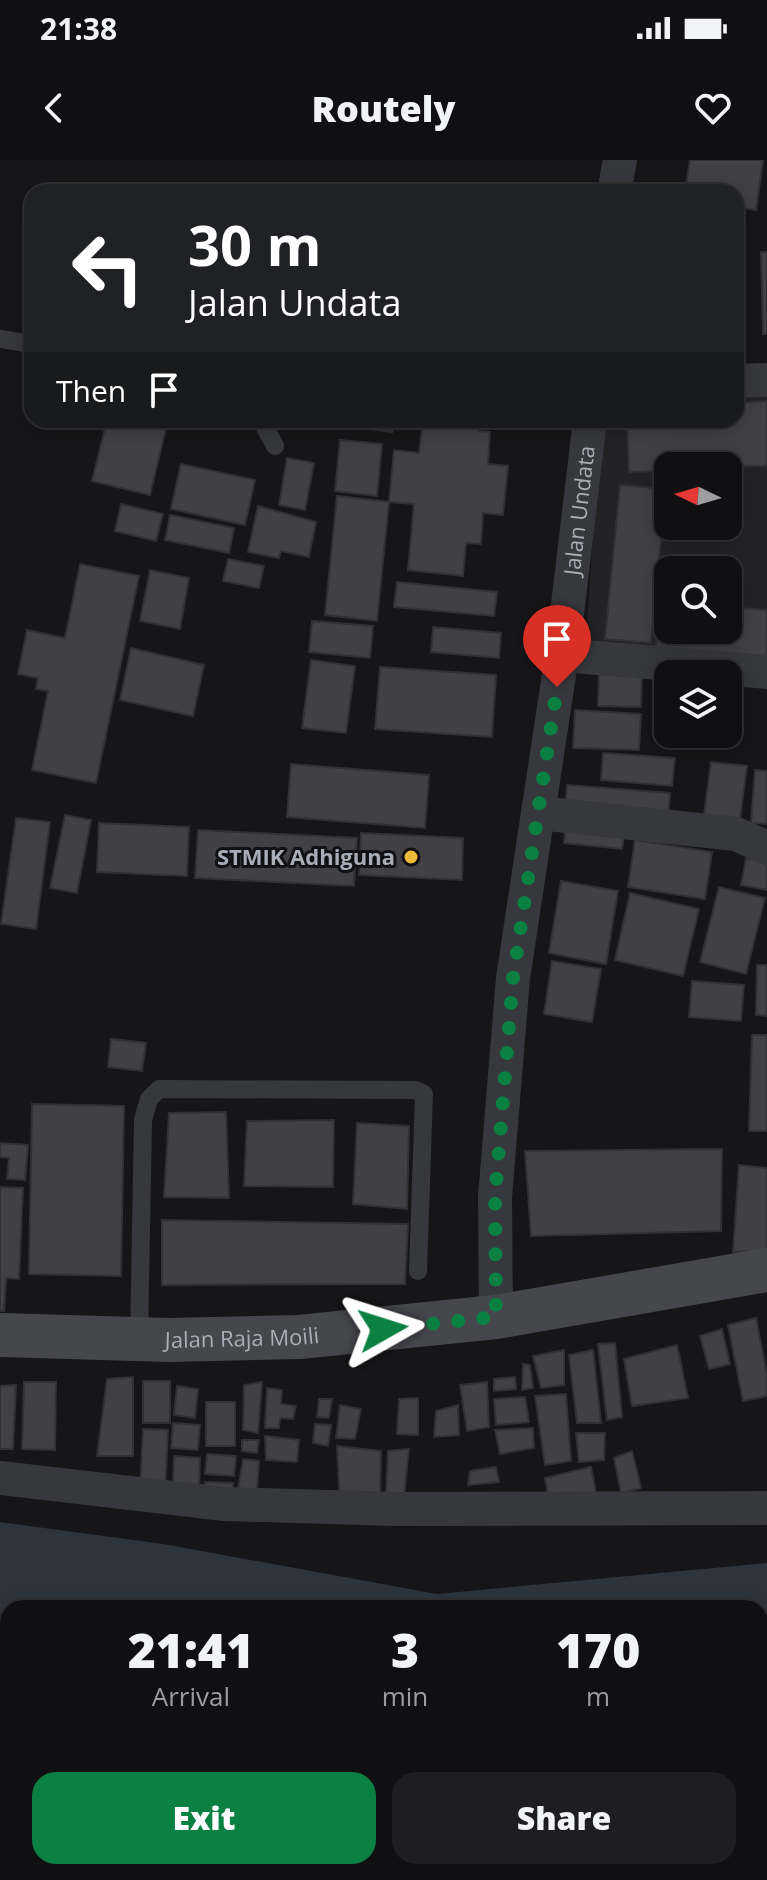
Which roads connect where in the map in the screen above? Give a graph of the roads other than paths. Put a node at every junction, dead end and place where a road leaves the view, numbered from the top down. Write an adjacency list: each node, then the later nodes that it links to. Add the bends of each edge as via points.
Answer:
1 (620, 160): 2 (street)
2 (616, 184)
3 (0, 339): 4 (lane)
4 (24, 343)
5 (767, 380): 6 (street)
6 (744, 381)
7 (265, 428): 9 (lane)
8 (589, 428): 10 (street, Jalan Undata)
9 (275, 446)
10 (562, 655): 11 (street); 12 (street, Jalan Undata)
11 (767, 672)
12 (539, 813): 13 (street, via 736,834); 16 (street, Jalan Undata, via 513,978 504,1080 495,1197)
13 (767, 848)
14 (767, 1270): 16 (street, Jalan Raja Moili)
15 (418, 1271): 18 (lane, via 424,1094 159,1089 149,1099 143,1120)
16 (496, 1317): 18 (street, Jalan Raja Moili, via 299,1337)
17 (0, 1335): 18 (street, Jalan Raja Moili)
18 (139, 1339)
19 (0, 1478): 20 (street, via 225,1504)
20 (767, 1508)

